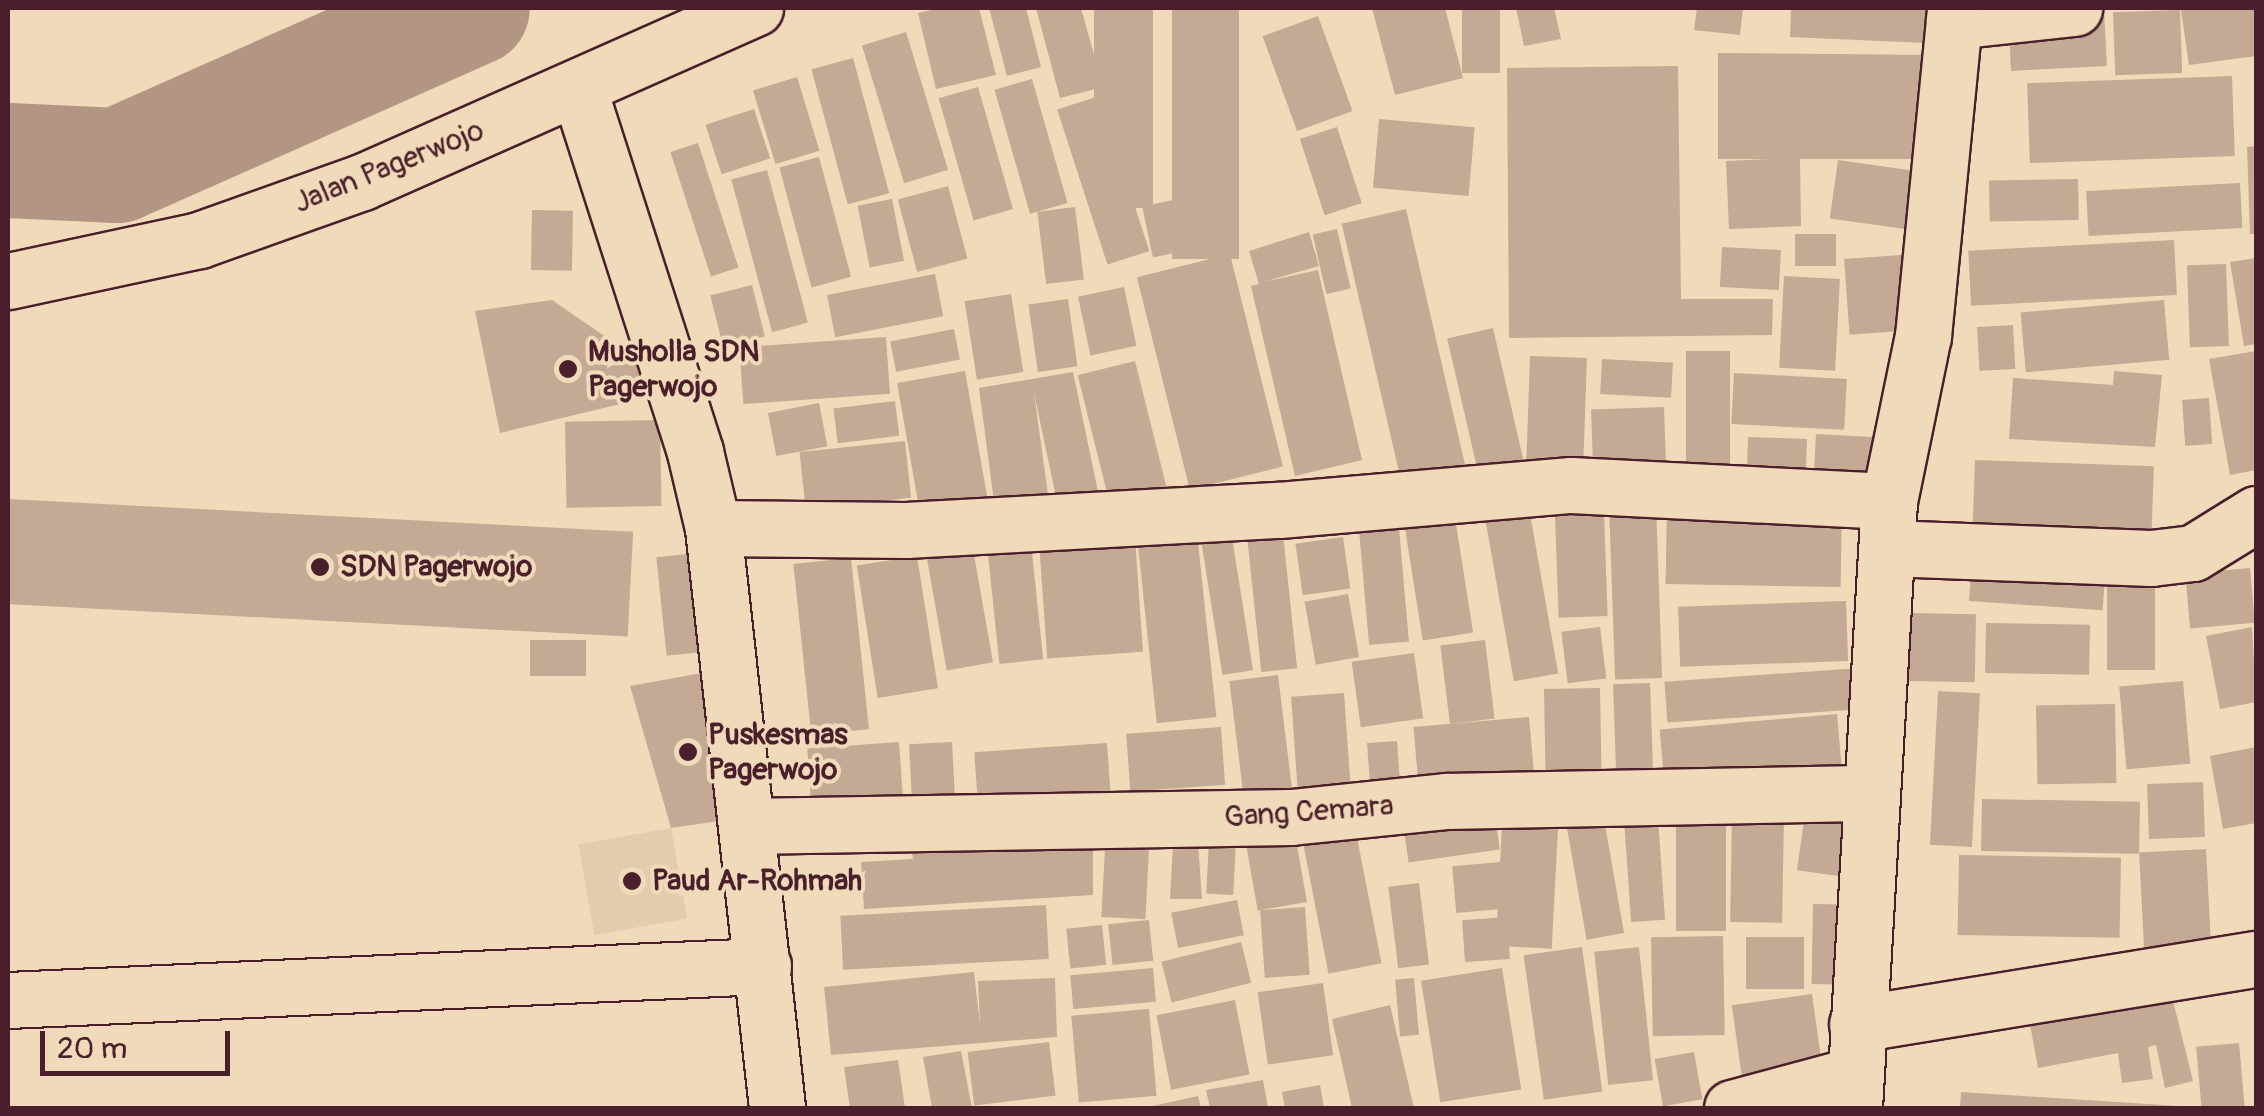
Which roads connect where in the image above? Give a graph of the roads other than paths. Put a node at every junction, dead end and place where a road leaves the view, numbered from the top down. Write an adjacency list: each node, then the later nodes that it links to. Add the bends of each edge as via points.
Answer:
1 (755, 8): 4 (street, Jalan Pagerwojo)
2 (2074, 8): 3 (street)
3 (1954, 14): 7 (street, via 1923,336)
4 (578, 86): 5 (street, Jalan Pagerwojo, via 362,182 199,240); 8 (street)
5 (8, 281)
6 (2256, 514): 7 (street, via 2192,553 2151,558)
7 (1889, 525): 8 (street, via 1571,485 1279,510 906,530); 9 (street)
8 (713, 528): 10 (street)
9 (1872, 793): 10 (street, Gang Cemara, via 1448,802 1290,817); 14 (street)
10 (746, 826): 12 (street)
11 (2256, 959): 14 (street)
12 (762, 966): 13 (street); 15 (street)
13 (8, 1000)
14 (1855, 1069): 16 (street)
15 (777, 1108)
16 (1732, 1108)

